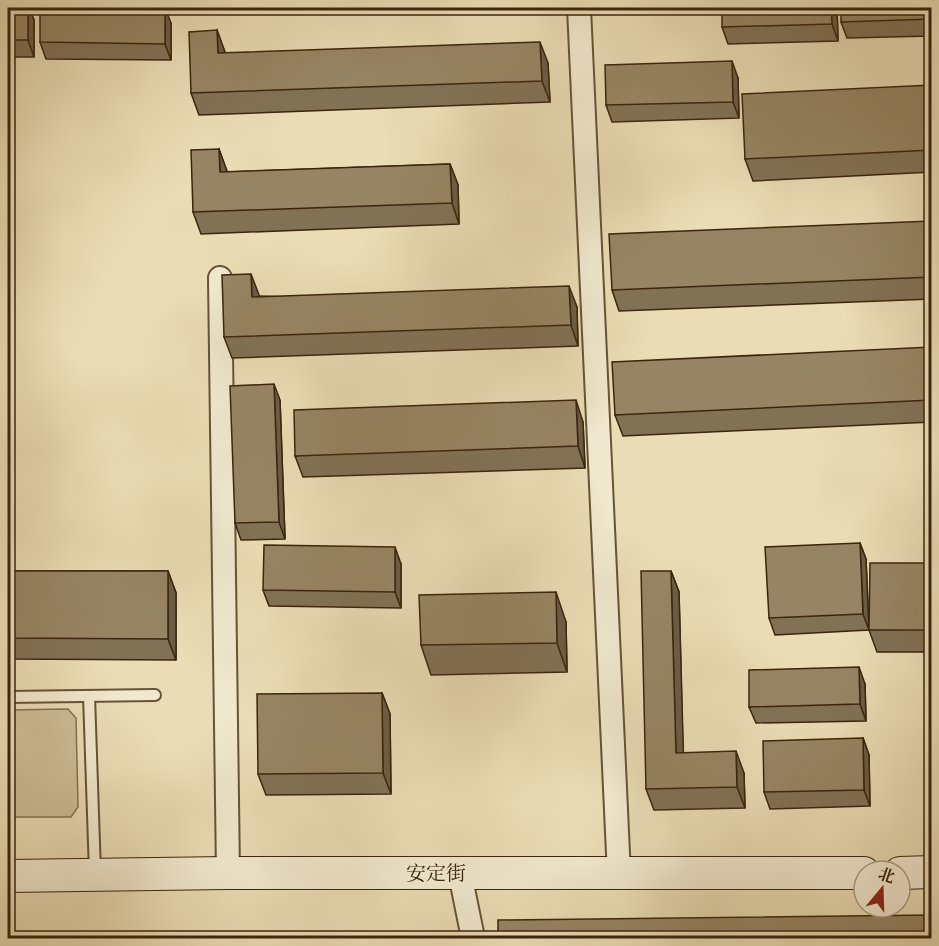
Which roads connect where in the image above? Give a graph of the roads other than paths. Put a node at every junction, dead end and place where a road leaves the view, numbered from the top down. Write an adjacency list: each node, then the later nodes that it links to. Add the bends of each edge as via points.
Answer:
1 (579, 8): 12 (street)
2 (220, 278): 6 (street)
3 (155, 695): 4 (lane)
4 (90, 696): 5 (lane); 11 (lane)
5 (8, 697)
6 (228, 873): 10 (street, 安定街); 11 (street, 安定街)
7 (852, 873): 12 (street, 安定街)
8 (912, 873): 9 (street)
9 (932, 873)
10 (460, 874): 12 (street, 安定街); 14 (street)
11 (95, 875): 13 (street, 安定街)
12 (619, 875)
13 (8, 876)
14 (473, 939)

